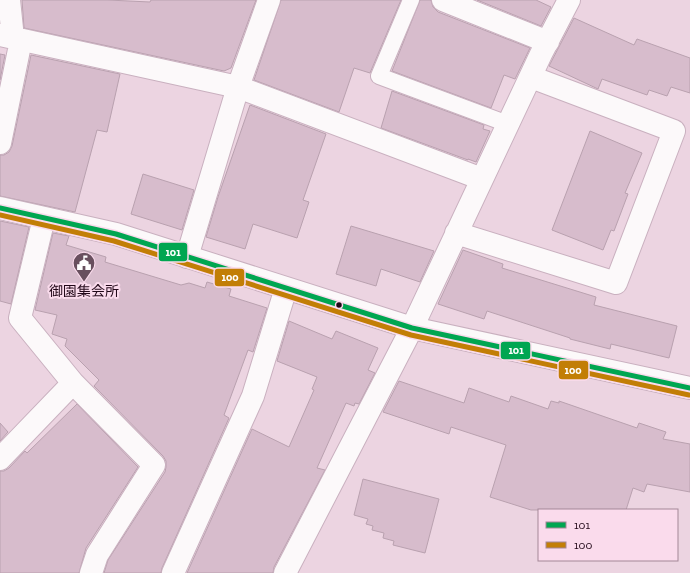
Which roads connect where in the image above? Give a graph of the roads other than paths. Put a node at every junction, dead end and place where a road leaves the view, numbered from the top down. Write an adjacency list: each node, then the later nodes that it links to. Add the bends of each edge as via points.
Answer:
1 (9, 0): 6 (street)
2 (269, 0): 9 (street)
3 (411, 0): 10 (lane, via 379,76)
4 (443, 0): 7 (street)
5 (569, 0): 7 (street)
6 (11, 38): 9 (street); 11 (street)
7 (548, 42): 8 (street)
8 (531, 77): 10 (street); 15 (street, via 674,131 616,283)
9 (238, 87): 12 (street); 16 (street)
10 (508, 124): 12 (street)
11 (0, 143)
12 (482, 179): 15 (street)
13 (0, 208): 14 (street)
14 (44, 218): 16 (street, via 116,234); 19 (street, via 20,318)
15 (456, 233): 18 (street)
16 (187, 257): 17 (street)
17 (286, 288): 18 (street); 23 (street, via 253,396)
18 (412, 328): 20 (street); 24 (street)
19 (73, 383): 21 (street); 22 (street, via 154,465 97,555)
20 (690, 388)
21 (0, 459)
22 (91, 573)
23 (173, 573)
24 (284, 573)

